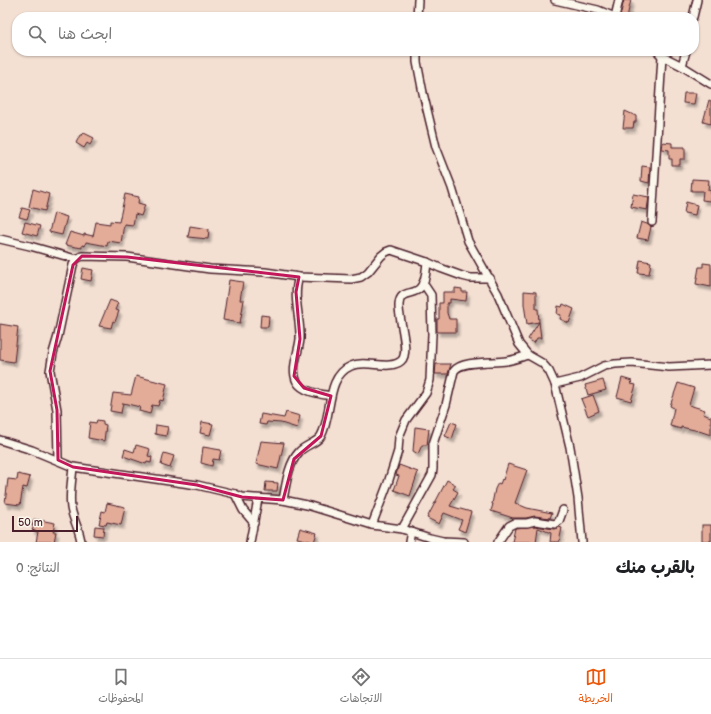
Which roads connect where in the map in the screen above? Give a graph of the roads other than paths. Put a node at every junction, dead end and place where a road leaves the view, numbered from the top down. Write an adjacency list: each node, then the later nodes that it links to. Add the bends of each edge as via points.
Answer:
1 (418, 0): 5 (street)
2 (555, 0): 6 (street)
3 (618, 0): 7 (street)
4 (697, 0): 8 (street)
5 (417, 12)
6 (603, 12)
7 (616, 12)
8 (694, 12)
9 (417, 56): 20 (street, via 436,147 468,241)
10 (660, 56): 15 (street)
11 (664, 56): 13 (street)
12 (685, 56): 13 (street)
13 (682, 66): 14 (street)
14 (711, 84)
15 (652, 222)
16 (0, 239): 17 (street)
17 (76, 259): 19 (street, via 82,256 127,257 210,269); 27 (street, via 50,371 57,410)
18 (427, 262): 19 (street, via 391,250 381,256 368,272 360,277); 20 (street, via 470,278); 21 (street)
19 (298, 277): 25 (street, via 296,292 300,339 294,376 298,384 304,388)
20 (490, 278): 22 (street, via 519,344)
21 (423, 283): 25 (street, via 420,289 405,293 399,303 406,348 402,361 384,365 361,362 350,366 341,373); 34 (street, via 431,295 430,380 426,393 406,420 390,477)
22 (528, 355): 24 (street, via 542,363); 35 (street, via 508,361 456,367 433,444 432,475)
23 (711, 365): 24 (street, via 669,367 615,364 604,366 580,378)
24 (555, 384): 42 (street, via 572,453)
25 (331, 396): 31 (street, via 321,436 299,452 294,459)
26 (0, 440): 27 (street)
27 (58, 460): 28 (street)
28 (73, 467): 29 (street, via 197,485); 37 (street, via 71,509)
29 (235, 494): 30 (street); 33 (street, via 243,510)
30 (258, 499): 31 (street); 33 (street)
31 (283, 500): 34 (street, via 323,509)
32 (563, 510): 41 (street, via 555,524 535,521 515,523 509,526)
33 (254, 523): 38 (street)
34 (372, 525): 35 (street)
35 (402, 529): 36 (street)
36 (411, 531): 39 (street); 40 (street, via 443,541)
37 (81, 542)
38 (250, 542)
39 (409, 542)
40 (464, 542)
41 (498, 542)
42 (582, 542)

